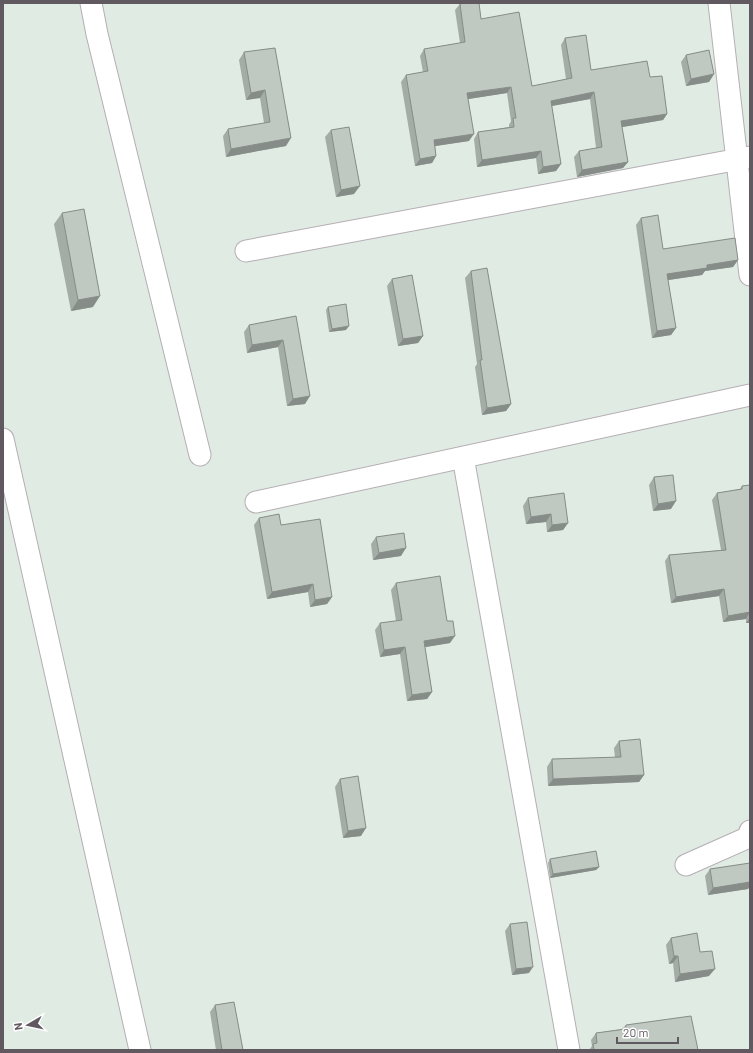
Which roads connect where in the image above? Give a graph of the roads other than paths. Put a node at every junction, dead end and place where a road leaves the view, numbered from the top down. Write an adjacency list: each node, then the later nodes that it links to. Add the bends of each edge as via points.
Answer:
1 (91, 3): 8 (street)
2 (719, 3): 3 (street)
3 (743, 158): 4 (street); 5 (street)
4 (246, 251)
5 (750, 275)
6 (750, 395): 9 (street)
7 (3, 439): 13 (street)
8 (200, 455)
9 (463, 457): 10 (street); 14 (street)
10 (256, 502)
11 (750, 831): 12 (street, via 749,837)
12 (686, 865)
13 (140, 1050)
14 (569, 1050)

